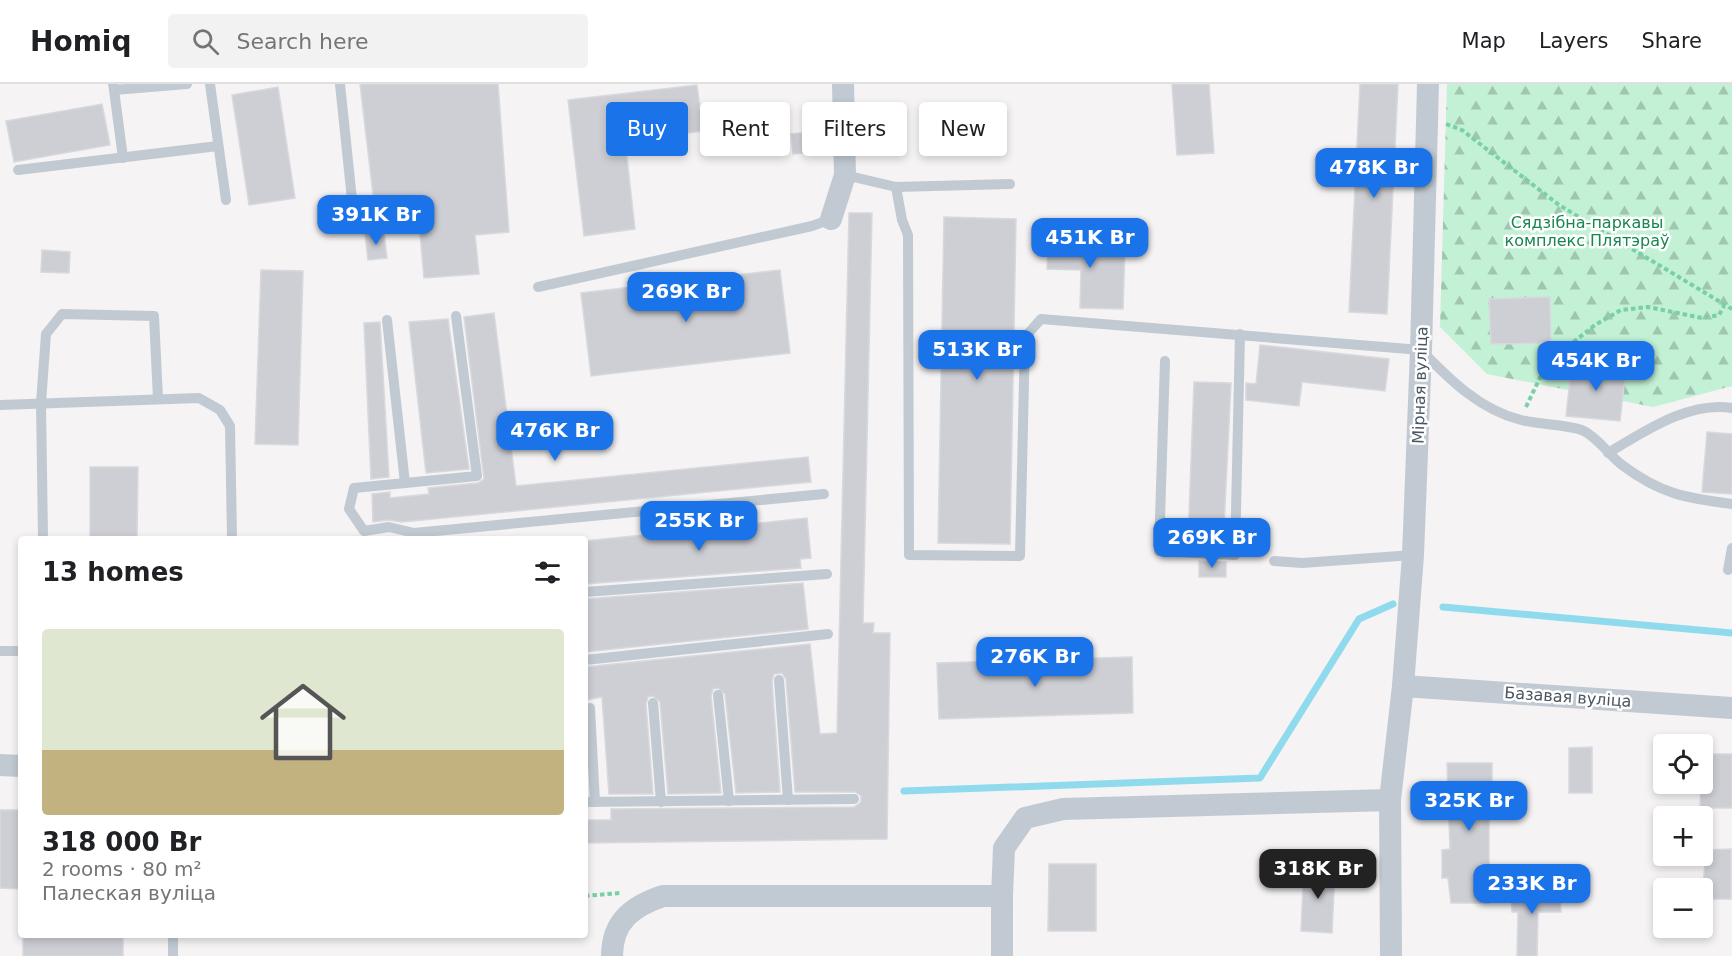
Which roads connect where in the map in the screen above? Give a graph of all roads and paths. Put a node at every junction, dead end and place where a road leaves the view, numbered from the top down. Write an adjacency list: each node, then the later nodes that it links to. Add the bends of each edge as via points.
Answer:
1 (187, 84): 6 (lane)
2 (210, 84): 8 (lane)
3 (340, 84): 15 (lane)
4 (843, 84): 11 (street)
5 (1428, 84): 7 (street, Мірная вуліца)
6 (113, 87): 9 (lane)
7 (1427, 117): 18 (path, via 1462,130 1559,205); 23 (street, Мірная вуліца)
8 (218, 146): 9 (lane); 14 (lane)
9 (123, 158): 10 (lane)
10 (18, 170)
11 (845, 175): 13 (lane); 16 (street)
12 (1011, 184): 13 (lane)
13 (896, 187): 22 (lane, via 908,235 909,555 1020,556 1025,337 1041,319)
14 (226, 200)
15 (353, 209)
16 (831, 219): 17 (lane)
17 (538, 287)
18 (1724, 306): 19 (path); 29 (path, via 1719,315 1702,318 1648,307 1621,310 1547,363)
19 (1732, 309)
20 (456, 316): 31 (lane, via 477,476)
21 (387, 320): 31 (lane)
22 (1240, 334): 23 (lane); 24 (lane, via 1235,555 1159,551)
23 (1421, 350): 29 (lane, via 1452,383 1487,406); 38 (street, Мірная вуліца)
24 (1165, 361)
25 (159, 399): 26 (lane); 26 (lane, via 154,316 62,314 46,334); 35 (lane, via 199,398 220,410 230,426)
26 (41, 403): 27 (lane); 34 (lane)
27 (0, 405)
28 (1732, 408): 30 (lane, via 1718,406 1679,416)
29 (1519, 420): 30 (lane, via 1584,431)
30 (1608, 453): 33 (lane, via 1659,488 1683,498)
31 (405, 483): 36 (lane, via 354,489 349,509 364,531 389,527)
32 (824, 494): 36 (lane)
33 (1732, 504)
34 (43, 536)
35 (232, 536)
36 (415, 536)
37 (1732, 548): 40 (lane)
38 (1413, 555): 39 (lane, via 1302,563); 48 (street, Мірная вуліца)
39 (1274, 561)
40 (1728, 570)
41 (827, 574): 42 (lane)
42 (588, 592)
43 (828, 634): 46 (lane)
44 (0, 651): 45 (lane)
45 (18, 651)
46 (588, 660)
47 (779, 680): 56 (lane)
48 (1403, 686): 52 (street, Базавая вуліца); 57 (street, Мірная вуліца)
49 (718, 695): 58 (lane)
50 (653, 703): 60 (lane)
51 (590, 708): 59 (lane)
52 (1732, 708)
53 (0, 765): 54 (street)
54 (18, 765)
55 (854, 799): 56 (lane)
56 (788, 800): 58 (lane)
57 (1390, 800): 61 (street, via 1064,809 1025,818 1004,848); 66 (street, Мірная вуліца)
58 (729, 801): 60 (lane)
59 (590, 802): 60 (lane)
60 (662, 802)
61 (1002, 896): 64 (street, via 663,896 626,914 616,931); 65 (street)
62 (173, 938): 63 (lane)
63 (173, 956)
64 (612, 956)
65 (1002, 956)
66 (1391, 956)

